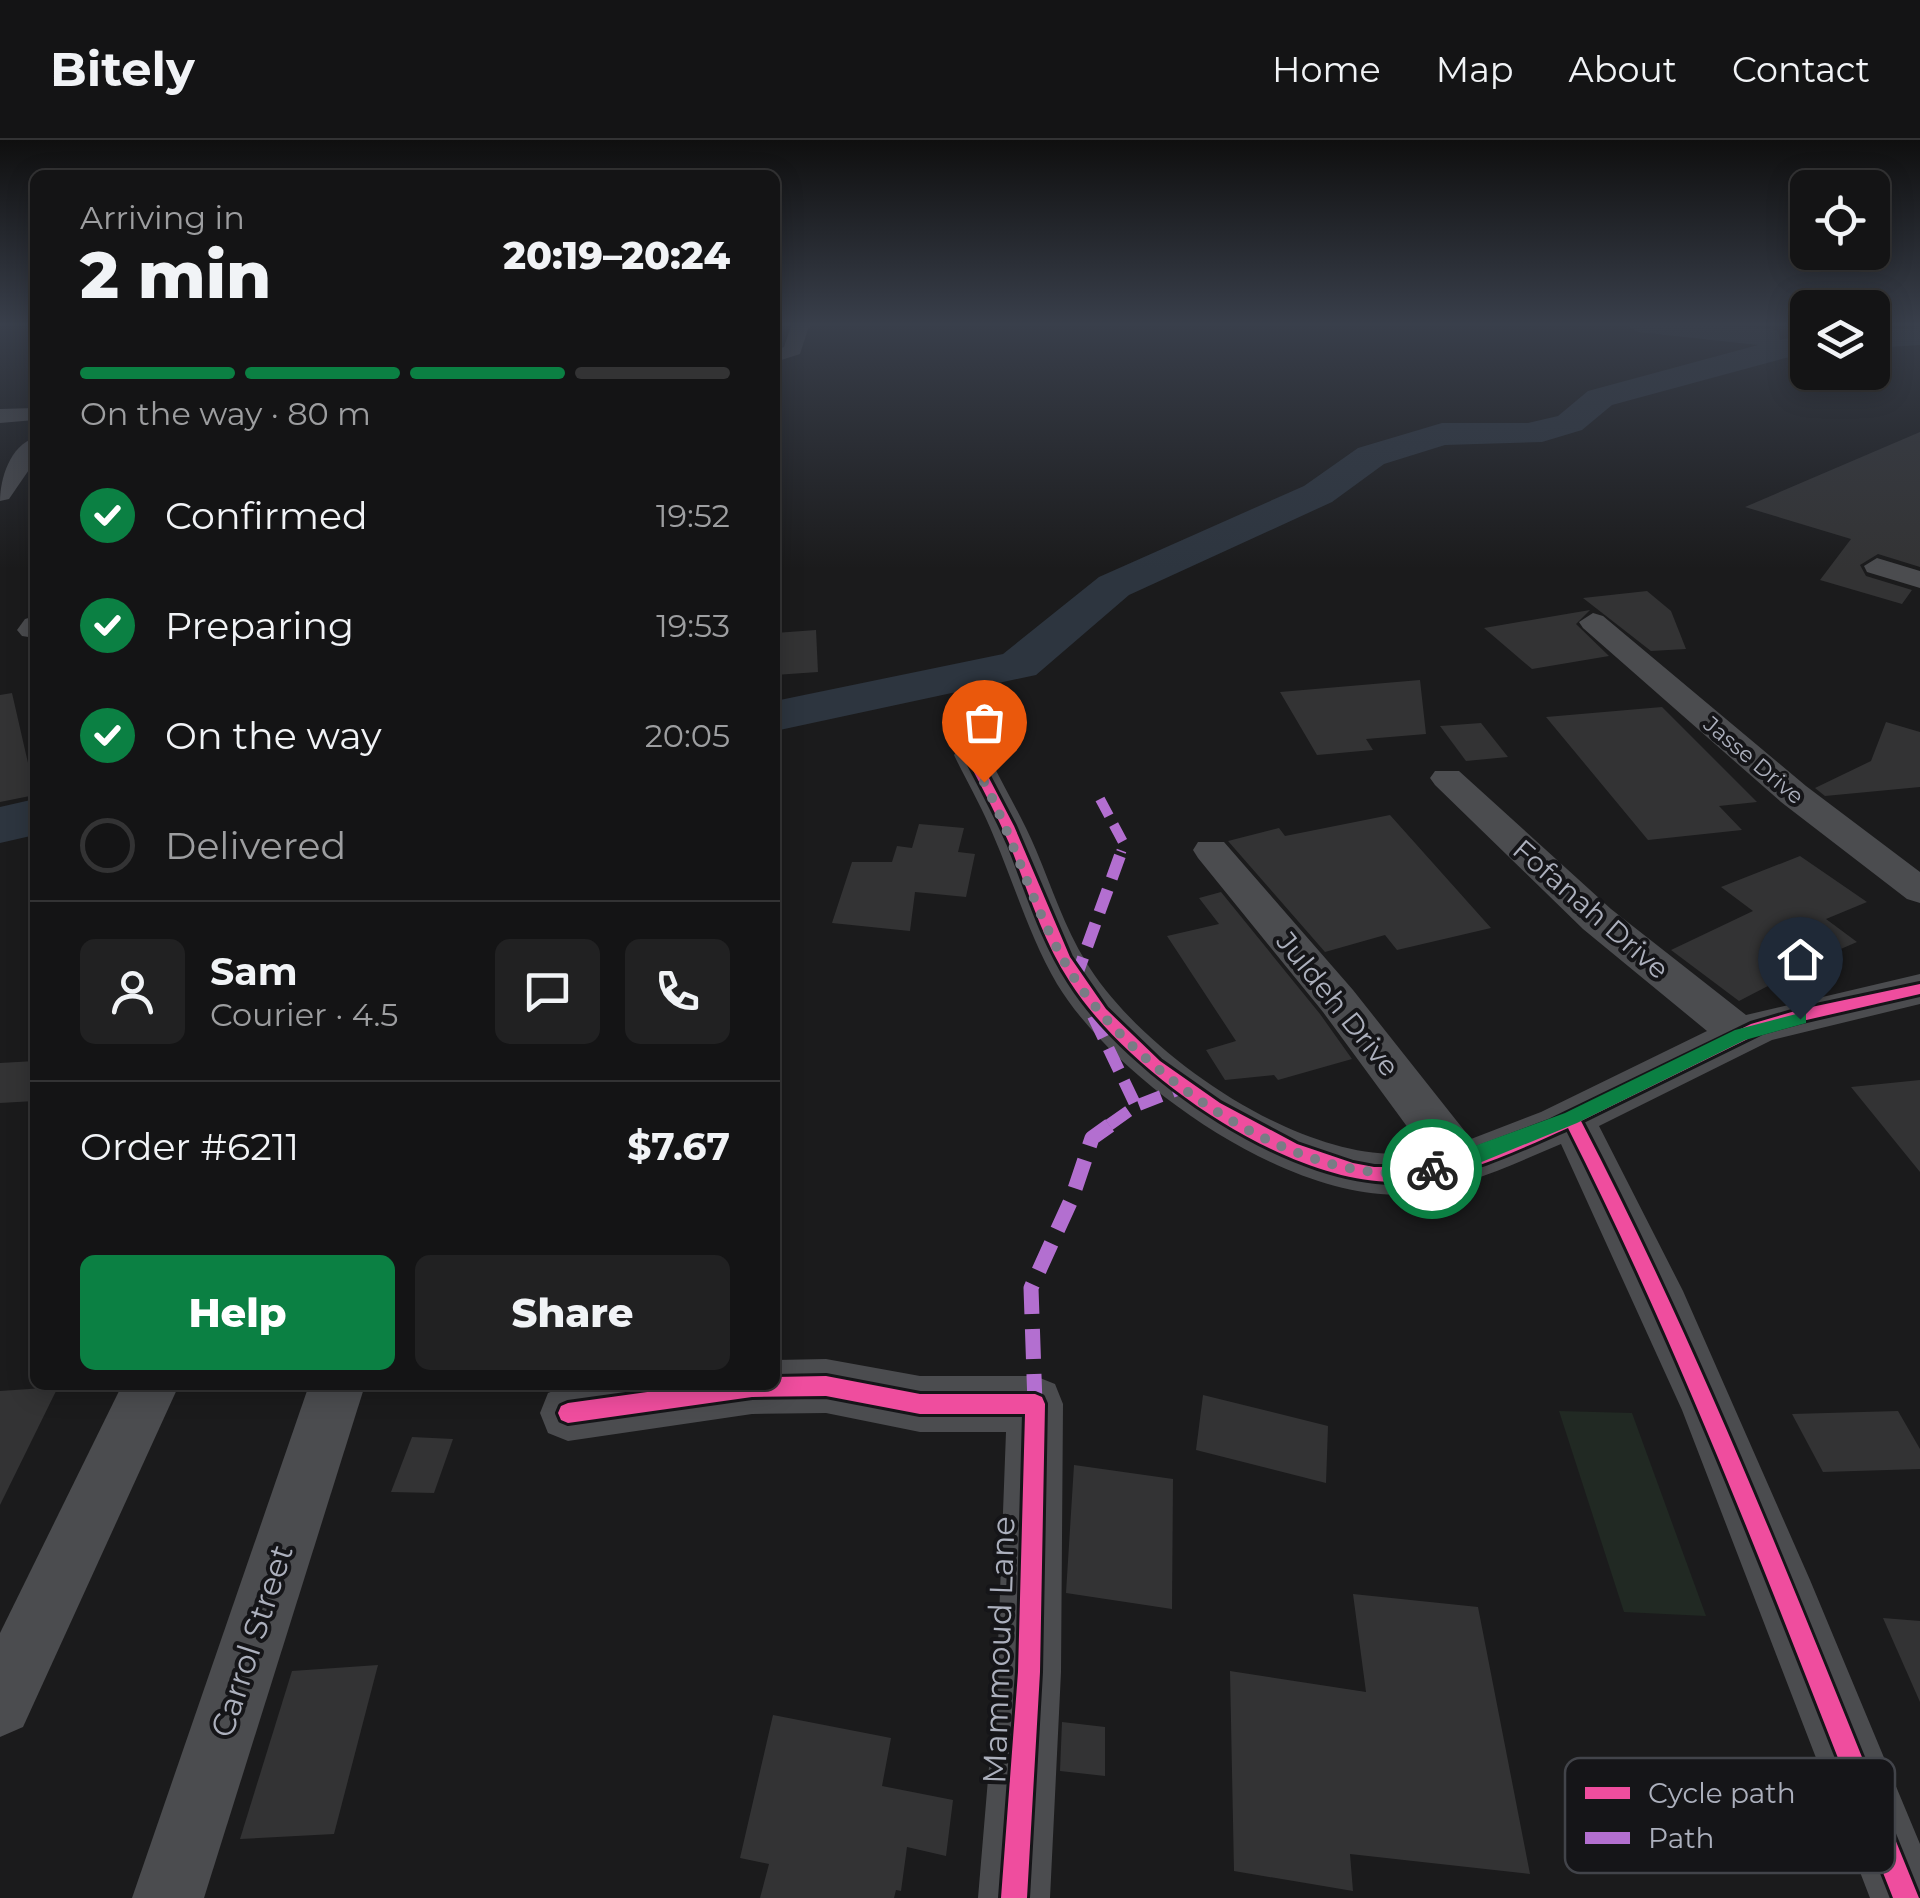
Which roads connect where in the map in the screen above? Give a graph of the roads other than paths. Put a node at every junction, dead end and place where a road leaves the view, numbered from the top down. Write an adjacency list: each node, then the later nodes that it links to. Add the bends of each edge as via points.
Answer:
1 (30, 414): 2 (street)
2 (0, 416)
3 (30, 452): 4 (street)
4 (0, 494)
5 (1877, 566): 6 (street)
6 (1920, 580)
7 (1593, 622): 11 (street, Jasse Drive, via 1745,756)
8 (971, 756): 15 (street, via 1074,977 1118,1032 1182,1088 1292,1151 1375,1175)
9 (1447, 778): 13 (street, Fofanah Drive, via 1597,919)
10 (1211, 850): 15 (street, Juldeh Drive, via 1338,1000)
11 (1920, 890)
12 (1920, 990): 13 (street)
13 (1741, 1034): 14 (street)
14 (1571, 1118): 15 (street); 22 (street, via 1682,1343)
15 (1461, 1162)
16 (780, 1387): 25 (street, Mammoud Lane, via 826,1386 920,1404 1035,1404)
17 (149, 1390): 21 (street)
18 (335, 1390): 24 (street, Carrol Street)
19 (731, 1390): 20 (street, Mammoud Lane)
20 (568, 1413)
21 (0, 1704)
22 (1849, 1758)
23 (1895, 1871): 26 (street)
24 (168, 1898)
25 (1014, 1898)
26 (1906, 1898)

